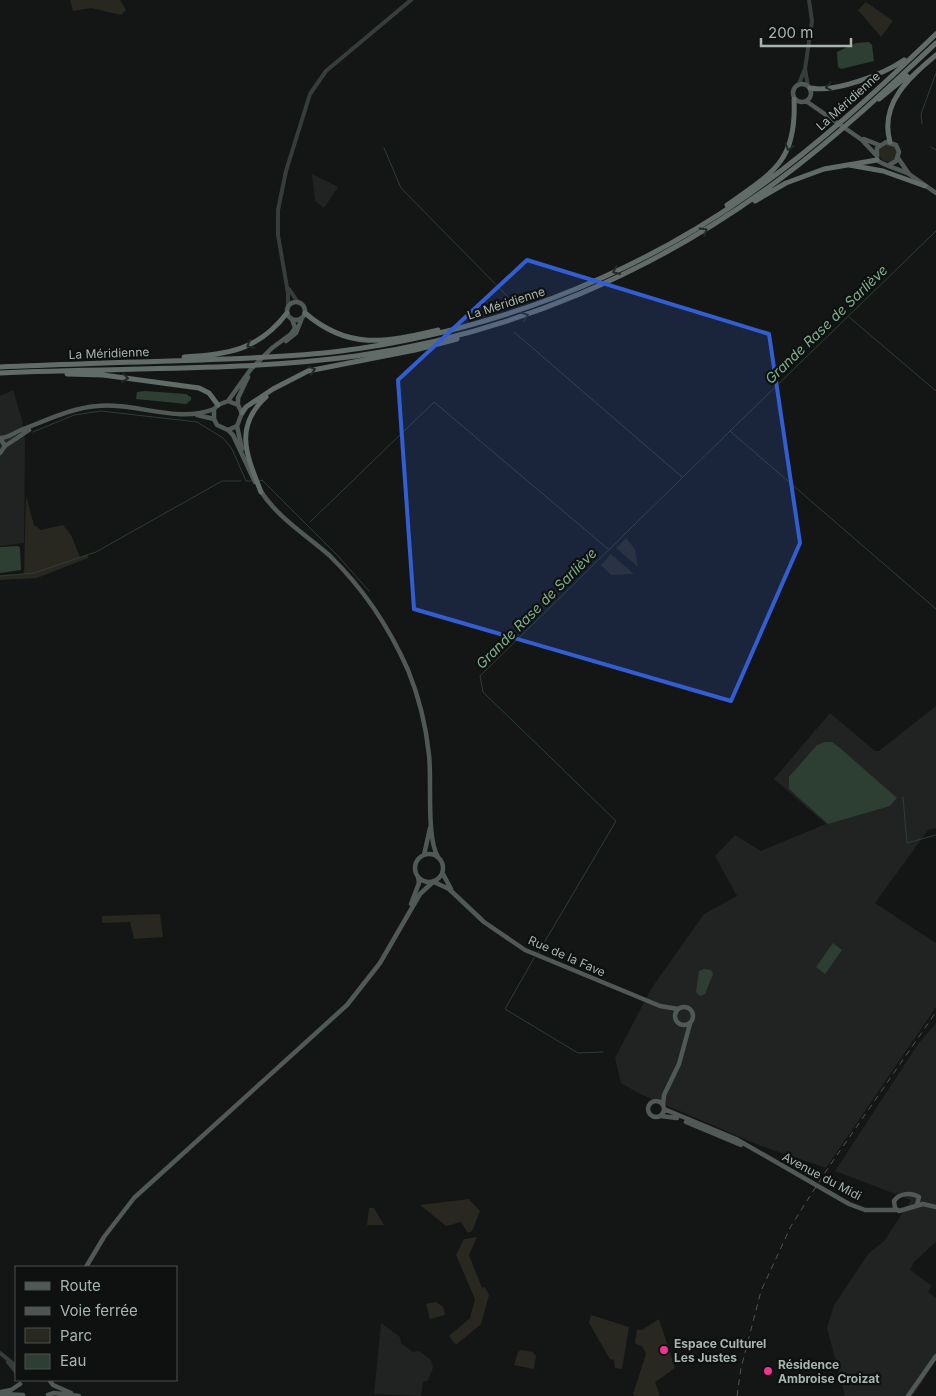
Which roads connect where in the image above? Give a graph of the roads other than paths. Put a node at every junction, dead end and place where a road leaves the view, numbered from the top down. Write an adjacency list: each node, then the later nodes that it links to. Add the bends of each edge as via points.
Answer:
1 (411, 0): 28 (street, via 326,71 314,87 286,171 279,203 278,235)
2 (809, 0): 8 (street, via 812,21)
3 (936, 34): 5 (highway, La Méridienne)
4 (936, 43): 14 (highway, La Méridienne)
5 (921, 48): 10 (highway, one-way to 10, via 881,74 824,88); 27 (highway, La Méridienne, via 795,160)
6 (936, 51): 14 (highway, via 882,97)
7 (936, 55): 17 (highway, via 897,92 889,117)
8 (805, 69): 9 (street); 10 (street)
9 (799, 84): 10 (main road); 12 (main road, via 792,90)
10 (809, 87): 11 (main road)
11 (810, 96): 13 (main road); 15 (main road)
12 (794, 99): 13 (main road); 27 (highway, one-way to 27, via 791,143 784,159)
13 (806, 101): 15 (main road)
14 (870, 103): 26 (highway, La Méridienne, via 783,177)
15 (821, 111): 16 (main road)
16 (854, 134): 18 (main road); 19 (main road, via 871,148)
17 (890, 142): 18 (main road); 20 (main road, via 898,149)
18 (879, 145): 19 (main road)
19 (876, 157): 21 (main road); 22 (highway)
20 (898, 158): 21 (main road); 23 (main road)
21 (889, 165): 23 (main road)
22 (824, 169): 24 (highway, via 863,166); 26 (highway, via 786,183)
23 (909, 174): 24 (main road)
24 (925, 186): 25 (main road)
25 (936, 193)
26 (734, 212): 35 (highway, La Méridienne, one-way to 26, via 525,316 600,286 660,257)
27 (703, 224): 34 (highway, La Méridienne, one-way to 34, via 586,284 522,310)
28 (286, 282): 29 (street); 30 (street)
29 (297, 301): 30 (main road); 32 (main road, via 304,305)
30 (288, 306): 31 (main road)
31 (287, 314): 33 (main road); 36 (highway, one-way to 36, via 258,340 237,352)
32 (304, 316): 33 (main road); 34 (highway, via 338,335 370,340); 43 (main road, via 293,337 269,352 247,378)
33 (292, 319): 42 (main road, via 295,328 291,334 267,352)
34 (473, 325): 37 (highway, La Méridienne, via 396,343)
35 (479, 330): 37 (highway, La Méridienne, via 357,356 271,364); 41 (highway, one-way to 35, via 322,367 415,350)
36 (162, 362): 37 (highway, La Méridienne); 38 (highway, La Méridienne)
37 (251, 362): 40 (highway, La Méridienne)
38 (0, 367)
39 (0, 373): 40 (highway, La Méridienne)
40 (7, 373): 44 (highway, one-way to 44, via 103,375 180,385 209,393)
41 (297, 376): 45 (highway, via 252,403); 55 (highway, via 259,404 248,421 245,446)
42 (228, 401): 43 (main road); 44 (main road)
43 (238, 405): 45 (main road)
44 (216, 407): 46 (main road); 47 (main road)
45 (242, 413): 49 (main road)
46 (196, 414): 47 (main road); 48 (main road, via 100,406 80,409)
47 (214, 419): 50 (main road)
48 (40, 424): 51 (main road); 52 (main road)
49 (238, 426): 50 (main road); 54 (main road)
50 (228, 430): 54 (main road)
51 (0, 438): 52 (main road)
52 (5, 446): 53 (main road)
53 (0, 453)
54 (243, 455): 55 (main road)
55 (261, 492): 56 (main road, via 278,513 344,571 391,635 409,673 422,714 429,755)
56 (431, 809): 57 (main road); 58 (main road, via 433,844)
57 (424, 854): 58 (main road); 60 (main road, via 415,864)
58 (438, 856): 59 (main road, via 443,864)
59 (442, 874): 61 (main road); 62 (main road, Rue de la Fave, via 450,888)
60 (418, 877): 61 (main road, via 424,882); 63 (main road, via 419,884)
61 (433, 882): 62 (main road, Rue de la Fave, via 449,889); 63 (main road, via 420,894)
62 (473, 912): 64 (main road, Rue de la Fave, via 510,941 540,958)
63 (407, 914): 82 (main road, via 380,963 347,1005 134,1198)
64 (660, 1006): 65 (main road, Rue de la Fave); 66 (main road, Rue de la Fave)
65 (678, 1009): 66 (main road); 67 (main road, via 684,1006 692,1010)
66 (675, 1016): 68 (main road)
67 (690, 1024): 68 (main road); 69 (main road)
68 (680, 1025): 69 (main road)
69 (684, 1044): 70 (main road)
70 (669, 1084): 71 (main road); 72 (main road, via 662,1100)
71 (655, 1101): 72 (main road); 73 (main road, via 648,1106 648,1113 654,1118)
72 (664, 1107): 73 (main road); 74 (main road, Avenue du Midi, via 736,1139)
73 (661, 1116): 74 (main road, Avenue du Midi, via 681,1120)
74 (756, 1152): 80 (main road, Avenue du Midi, via 857,1208)
75 (920, 1197): 76 (main road, via 906,1194); 77 (main road); 78 (main road)
76 (894, 1201): 80 (main road); 81 (main road)
77 (927, 1204): 78 (main road); 79 (main road)
78 (917, 1205): 81 (main road, Avenue du Midi)
79 (936, 1206)
80 (880, 1210): 81 (main road, Avenue du Midi)
81 (897, 1210)
82 (87, 1266)
83 (936, 1351): 91 (main road)
84 (2, 1355): 86 (street); 87 (street)
85 (936, 1356): 91 (main road)
86 (15, 1365)
87 (15, 1371)
88 (50, 1381): 94 (main road)
89 (51, 1381): 95 (main road)
90 (20, 1382): 92 (main road, via 11,1390); 93 (main road)
91 (918, 1384): 96 (main road)
92 (0, 1393): 93 (main road)
93 (23, 1395)
94 (48, 1395): 95 (main road)
95 (77, 1396)
96 (908, 1396)

